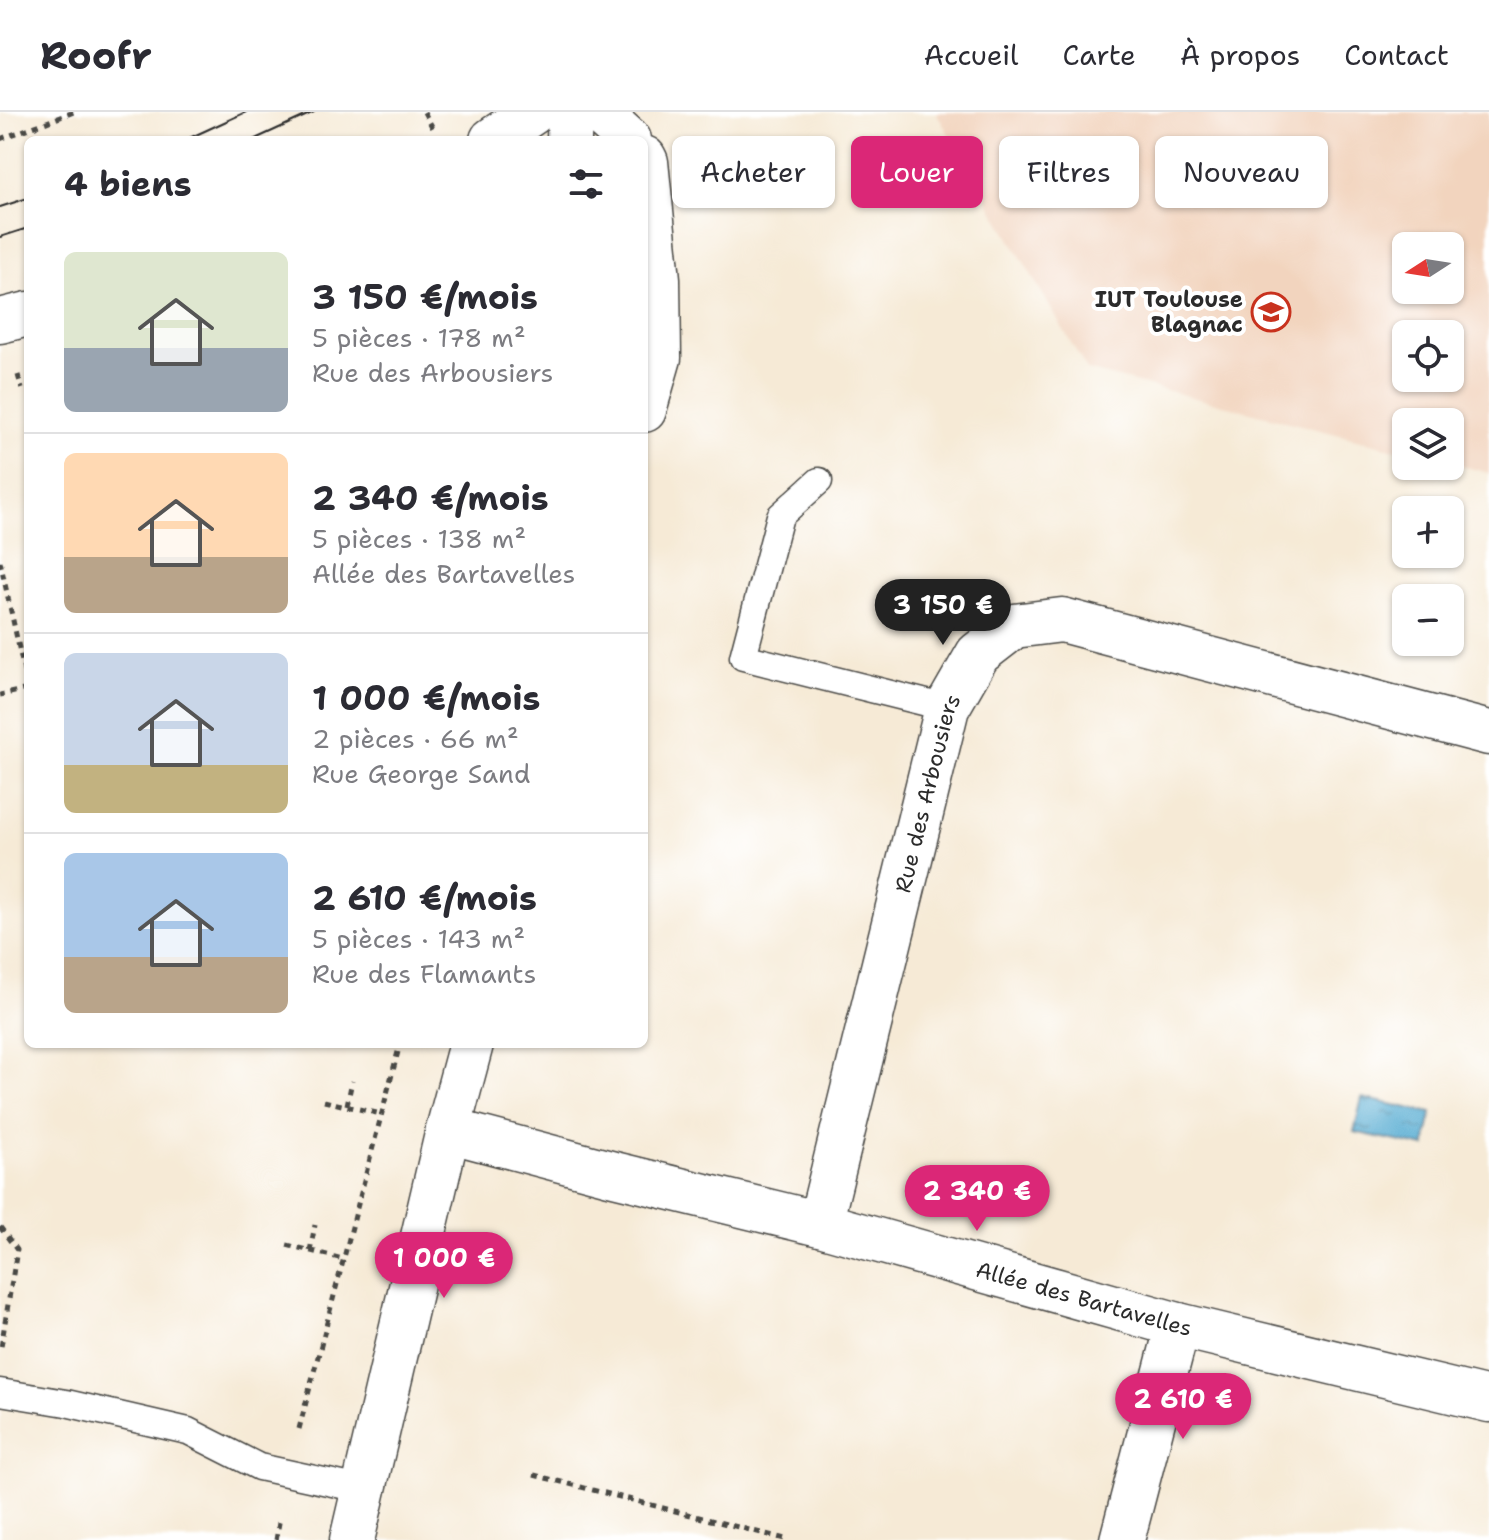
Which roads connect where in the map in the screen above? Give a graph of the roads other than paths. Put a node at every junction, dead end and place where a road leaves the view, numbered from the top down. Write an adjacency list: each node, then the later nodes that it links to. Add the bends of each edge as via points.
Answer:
1 (533, 112): 4 (street)
2 (570, 112): 5 (street)
3 (598, 112): 6 (street)
4 (498, 136)
5 (569, 136)
6 (625, 136)
7 (648, 206): 8 (street)
8 (651, 272): 11 (street, via 659,358)
9 (24, 315): 10 (street)
10 (0, 321)
11 (648, 396)
12 (819, 481): 13 (lane, via 780,516 743,657)
13 (947, 708): 14 (street, Rue des Arbousiers, via 978,654 1002,635 1014,626 1062,620); 17 (street, Rue des Arbousiers)
14 (1489, 733)
15 (470, 1048): 16 (street)
16 (448, 1130): 17 (street, Allée des Bartavelles); 21 (street)
17 (820, 1224): 18 (street, Allée des Bartavelles)
18 (1178, 1325): 20 (street, Allée des Bartavelles); 23 (street)
19 (0, 1392): 21 (lane, via 188,1431 259,1467)
20 (1489, 1400)
21 (365, 1490): 22 (street)
22 (352, 1540)
23 (1122, 1540)

